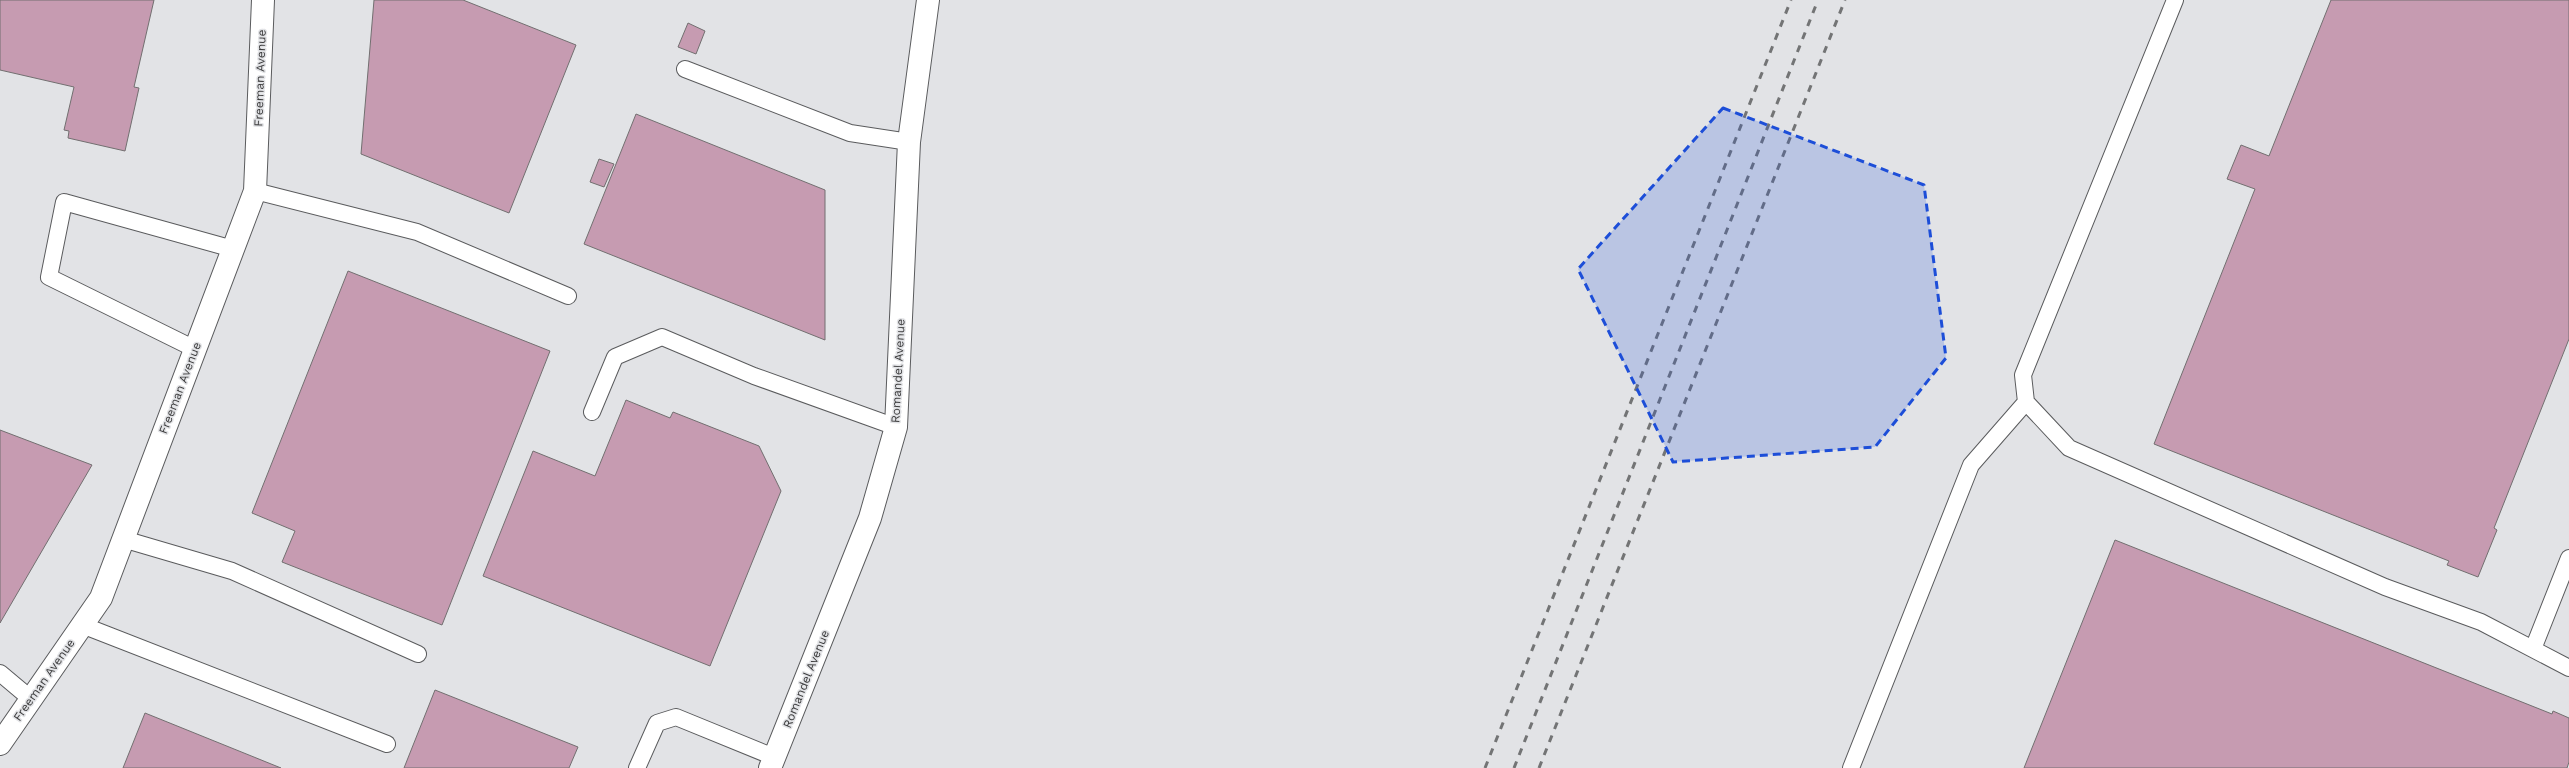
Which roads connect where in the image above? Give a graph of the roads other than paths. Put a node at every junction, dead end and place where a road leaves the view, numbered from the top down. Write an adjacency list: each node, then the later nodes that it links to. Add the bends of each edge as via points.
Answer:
1 (263, 0): 6 (street, Freeman Avenue)
2 (928, 0): 5 (street, Romandel Avenue)
3 (2175, 0): 10 (lane, via 2023,375)
4 (684, 69): 5 (lane, via 850,132)
5 (909, 142): 12 (street, Romandel Avenue)
6 (255, 192): 7 (street, Freeman Avenue); 8 (lane, via 417,232)
7 (233, 249): 9 (street, Freeman Avenue); 9 (lane, via 64,202 49,277)
8 (568, 296)
9 (195, 349): 13 (street, Freeman Avenue)
10 (2026, 402): 16 (lane, via 2069,448 2384,587 2481,622); 25 (lane, via 1971,465)
11 (592, 412): 12 (lane, via 615,357 662,337 754,376)
12 (896, 427): 23 (street, Romandel Avenue, via 870,518)
13 (123, 539): 15 (street, Freeman Avenue, via 101,598); 17 (lane, via 232,571)
14 (2569, 558): 16 (lane)
15 (82, 625): 20 (street, Freeman Avenue); 22 (lane)
16 (2532, 648): 18 (lane)
17 (418, 654)
18 (2569, 668)
19 (0, 674): 20 (lane)
20 (31, 699): 21 (street, Freeman Avenue)
21 (0, 744)
22 (387, 744)
23 (772, 762): 24 (lane, via 676,717 657,723)
24 (638, 768)
25 (1851, 768)

